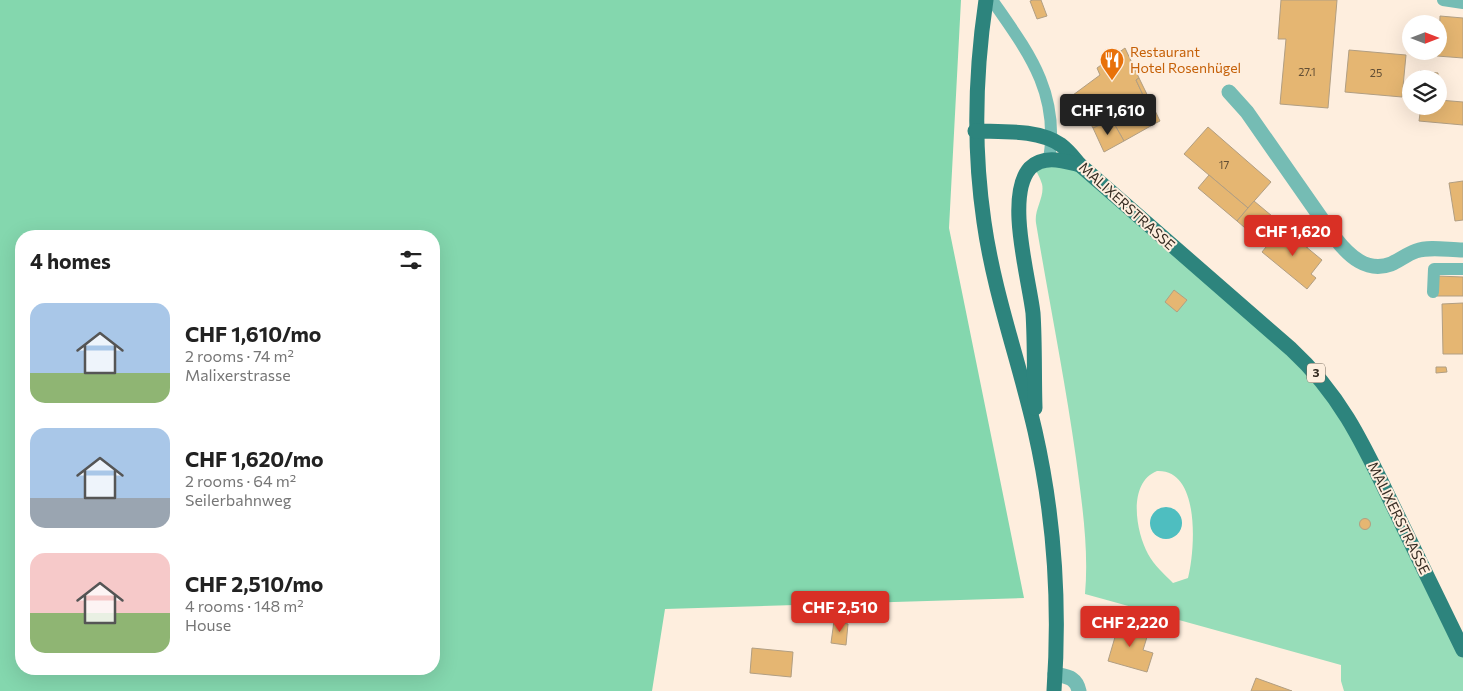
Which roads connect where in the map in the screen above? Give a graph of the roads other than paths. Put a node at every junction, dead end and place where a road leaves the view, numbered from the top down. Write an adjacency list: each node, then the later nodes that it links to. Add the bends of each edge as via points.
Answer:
1 (986, 0): 6 (main road, via 979,46)
2 (992, 0): 7 (lane, via 1033,60 1049,108)
3 (1443, 0): 4 (lane)
4 (1463, 3)
5 (1229, 92): 10 (street, via 1247,112 1335,238 1356,260 1382,266 1422,250)
6 (975, 131): 7 (main road, MALIXERSTRASSE / 3, via 1027,134); 13 (main road, via 988,247)
7 (1052, 140): 8 (lane); 9 (main road, MALIXERSTRASSE / 3, via 1067,150)
8 (1050, 160): 9 (main road); 13 (main road, via 1029,169 1023,180 1019,203 1020,232 1033,314)
9 (1080, 165): 14 (main road, MALIXERSTRASSE / 3, via 1298,356 1330,390 1363,444)
10 (1463, 250)
11 (1463, 269): 12 (lane, via 1434,269)
12 (1433, 292)
13 (1035, 432): 15 (main road, via 1052,556)
14 (1463, 650)
15 (1055, 674): 16 (main road); 17 (street, via 1071,677)
16 (1054, 691)
17 (1079, 691)

